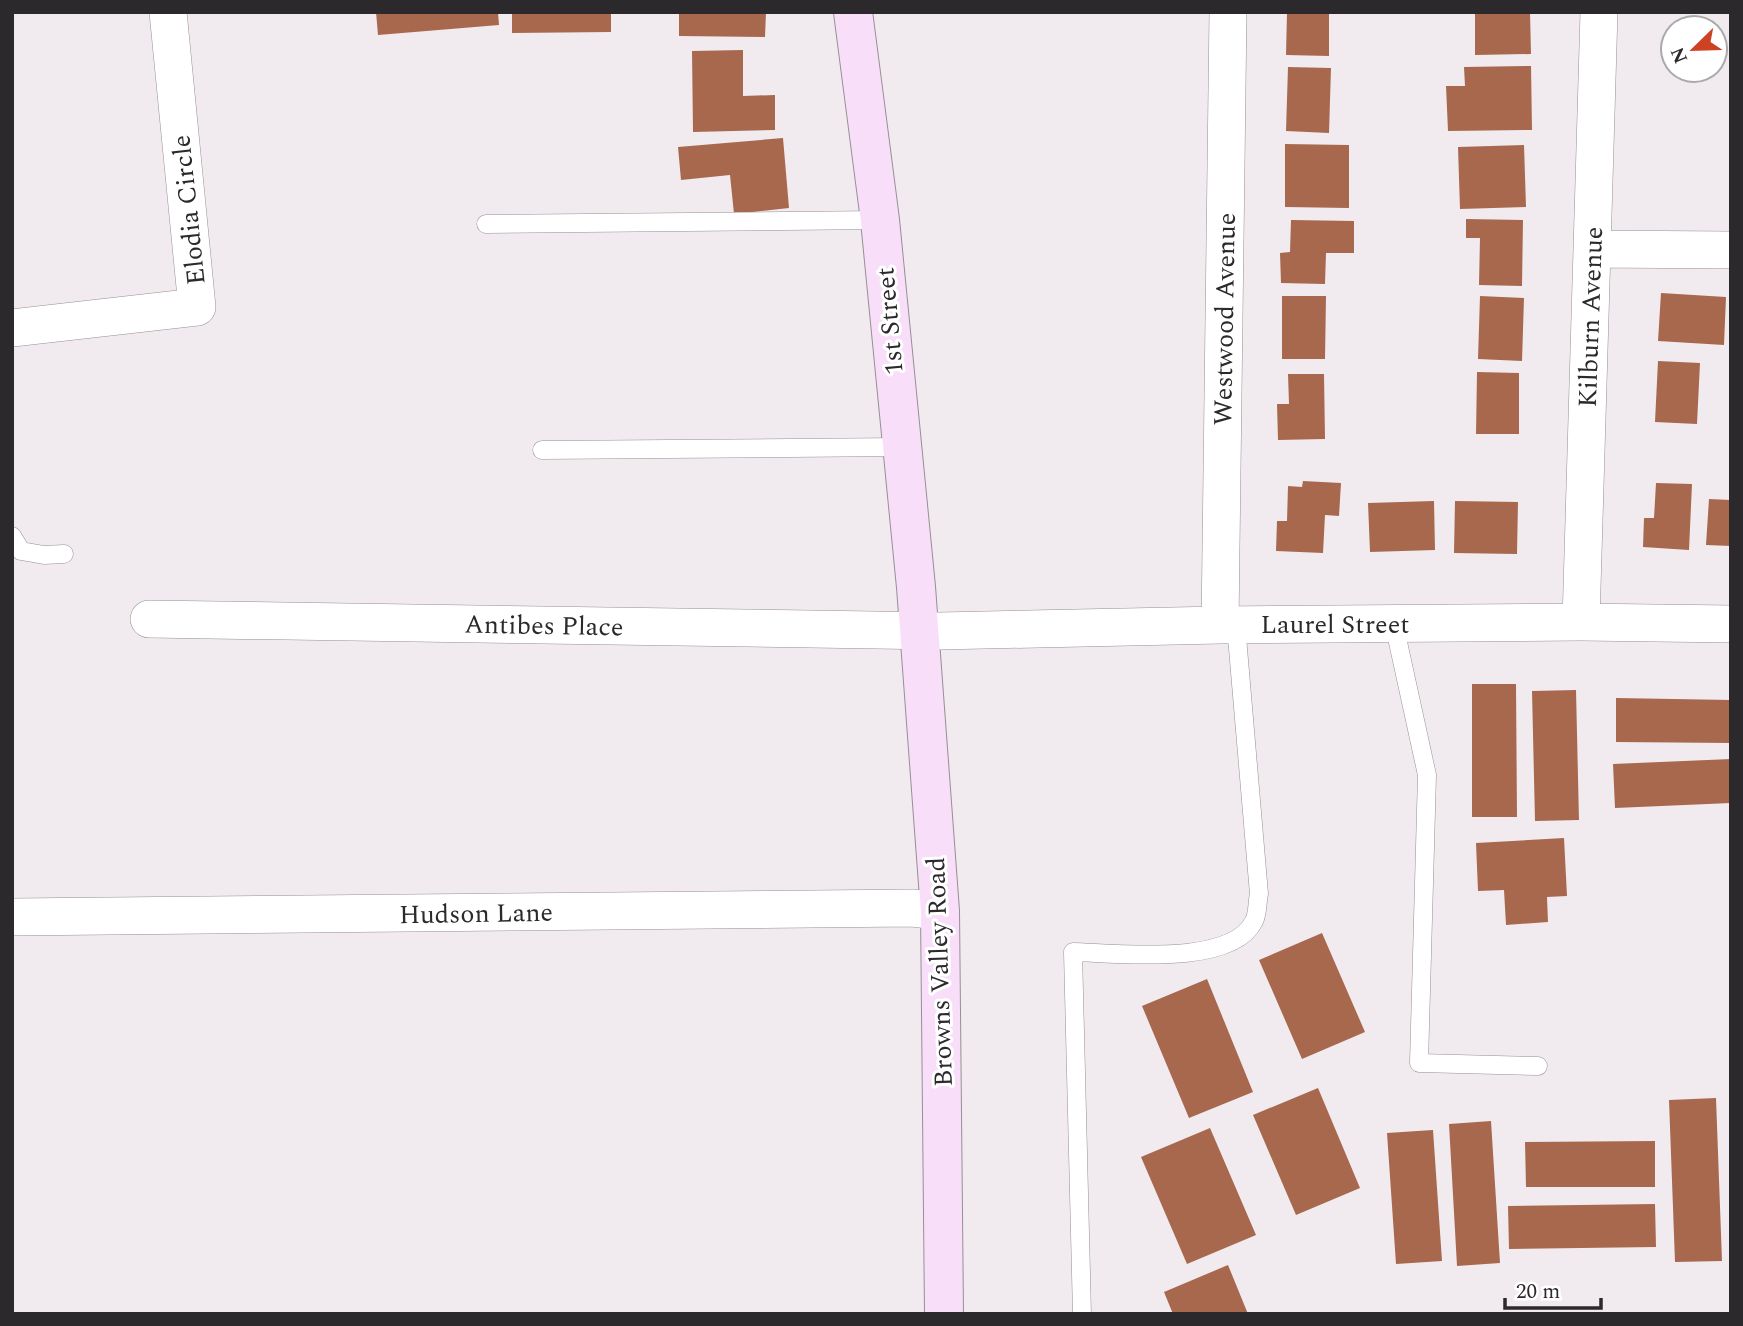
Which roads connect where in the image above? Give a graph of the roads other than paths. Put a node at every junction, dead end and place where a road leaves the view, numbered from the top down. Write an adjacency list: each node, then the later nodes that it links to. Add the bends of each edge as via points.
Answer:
1 (168, 12): 9 (street, Elodia Circle, via 197,307)
2 (853, 12): 5 (main road, 1st Street)
3 (1228, 12): 18 (street, Westwood Avenue)
4 (1599, 12): 7 (street, Kilburn Avenue)
5 (880, 220): 6 (lane); 10 (main road, 1st Street)
6 (486, 223)
7 (1592, 249): 8 (street); 15 (street, Kilburn Avenue)
8 (1731, 250)
9 (12, 328)
10 (901, 447): 11 (lane); 19 (main road, 1st Street)
11 (542, 450)
12 (12, 536): 13 (lane, via 21,551)
13 (65, 554)
14 (149, 619): 19 (street, Antibes Place)
15 (1581, 622): 16 (street, Laurel Street); 17 (street, Laurel Street)
16 (1394, 624): 18 (street, Laurel Street); 22 (lane, via 1427,775 1419,1063)
17 (1731, 624)
18 (1228, 625): 19 (street, Laurel Street); 24 (lane, via 1259,894 1254,922 1238,938 1194,953 1073,952)
19 (929, 631): 20 (main road, Browns Valley Road)
20 (940, 911): 21 (street, Hudson Lane); 23 (main road, Browns Valley Road)
21 (12, 917)
22 (1538, 1066)
23 (944, 1314)
24 (1082, 1314)

